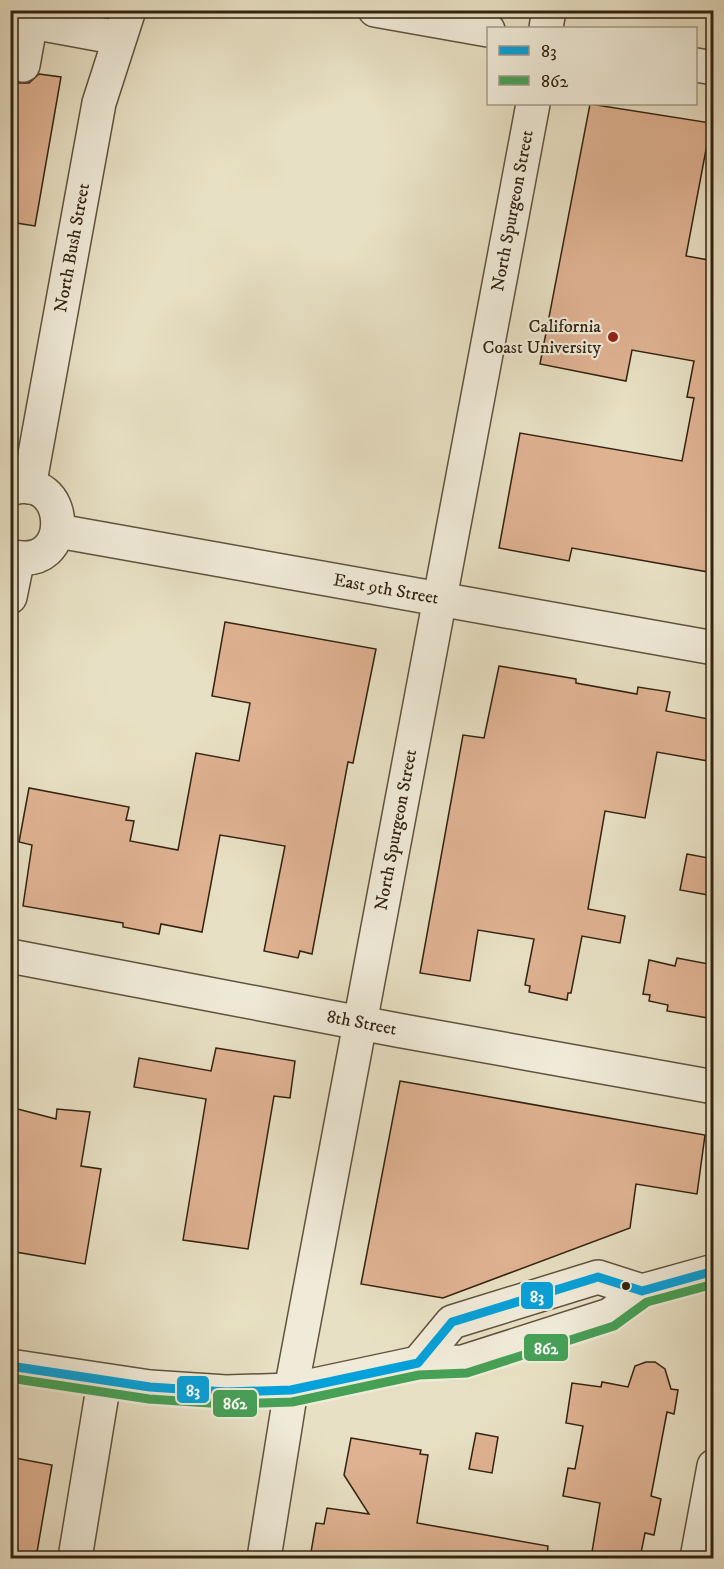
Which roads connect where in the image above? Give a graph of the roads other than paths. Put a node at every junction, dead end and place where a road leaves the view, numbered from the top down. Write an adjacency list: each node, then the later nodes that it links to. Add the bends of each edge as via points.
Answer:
1 (375, 10): 6 (street)
2 (549, 10): 5 (street)
3 (21, 19): 4 (street); 7 (street)
4 (124, 24): 11 (street, North Bush Street, via 99,103)
5 (546, 27)
6 (487, 30)
7 (23, 65)
8 (697, 65): 9 (street)
9 (714, 68)
10 (533, 105): 15 (street, North Spurgeon Street)
11 (20, 488): 12 (street, via 40,491 56,508)
12 (58, 531): 13 (street, via 54,541 39,555); 15 (street, East 9th Street)
13 (14, 557): 14 (street)
14 (10, 597)
15 (442, 600): 16 (street, East 9th Street); 18 (street, North Spurgeon Street)
16 (714, 648)
17 (10, 956): 18 (street, 8th Street)
18 (361, 1023): 19 (street, 8th Street); 23 (street, North Spurgeon Street)
19 (714, 1087)
20 (714, 1271): 23 (street, via 642,1291 610,1316 463,1362 418,1363)
21 (10, 1366): 22 (street)
22 (104, 1382): 23 (street, via 226,1392); 25 (street)
23 (291, 1390): 26 (street, North Spurgeon Street)
24 (714, 1466): 27 (street)
25 (75, 1558)
26 (264, 1558)
27 (697, 1558)

